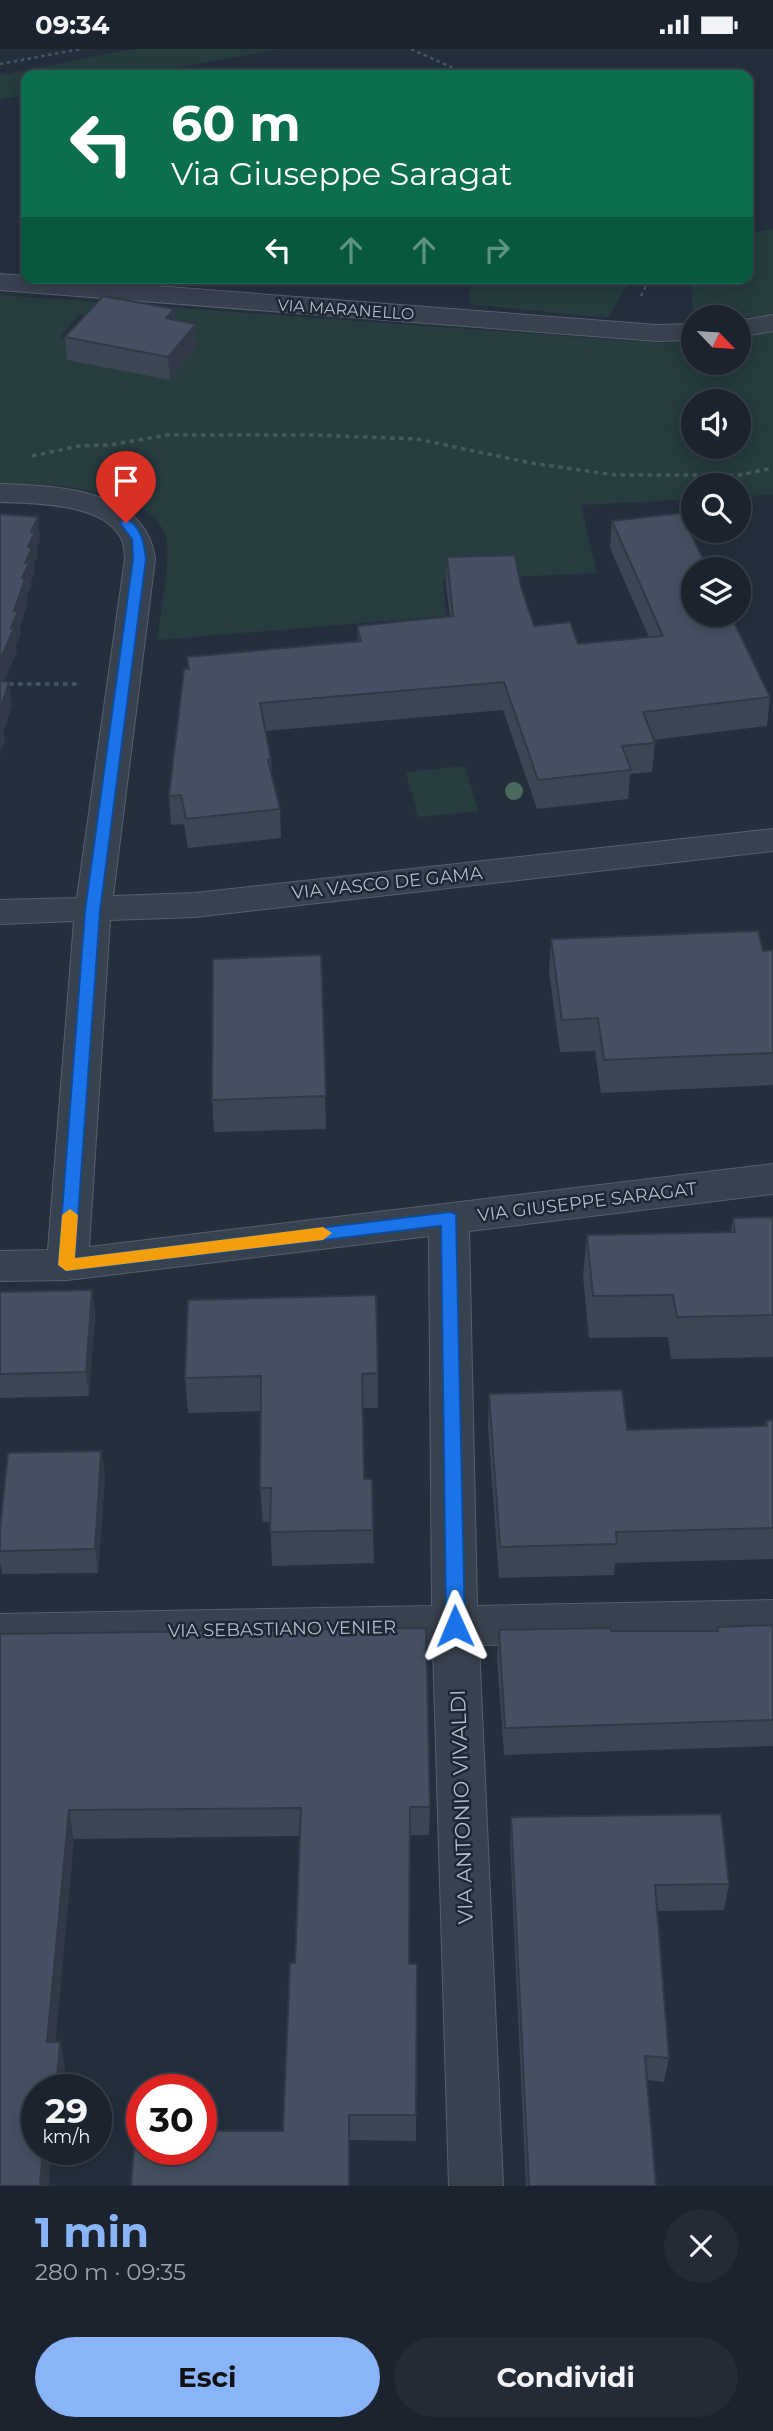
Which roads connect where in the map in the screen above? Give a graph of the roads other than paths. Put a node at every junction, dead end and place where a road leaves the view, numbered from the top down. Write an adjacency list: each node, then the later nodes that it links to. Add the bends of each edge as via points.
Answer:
1 (0, 282): 2 (street, VIA MARANELLO)
2 (21, 284)
3 (26, 284): 6 (street, VIA MARANELLO)
4 (773, 323): 5 (street)
5 (751, 326)
6 (681, 332)
7 (0, 493): 9 (street, via 73,499 105,510 126,523 138,539)
8 (773, 840): 9 (street, VIA VASCO DE GAMA, via 195,905)
9 (93, 911): 10 (street, VIA VASCO DE GAMA); 13 (street)
10 (0, 912)
11 (773, 1179): 12 (street, VIA GIUSEPPE SARAGAT)
12 (450, 1218): 13 (street, VIA GIUSEPPE SARAGAT); 16 (street, VIA ANTONIO VIVALDI)
13 (66, 1265): 14 (street, VIA GIUSEPPE SARAGAT)
14 (0, 1266)
15 (773, 1620): 16 (street, VIA SEBASTIANO VENIER)
16 (455, 1626): 17 (street, VIA SEBASTIANO VENIER); 18 (street, VIA ANTONIO VIVALDI)
17 (0, 1634)
18 (476, 2186)

